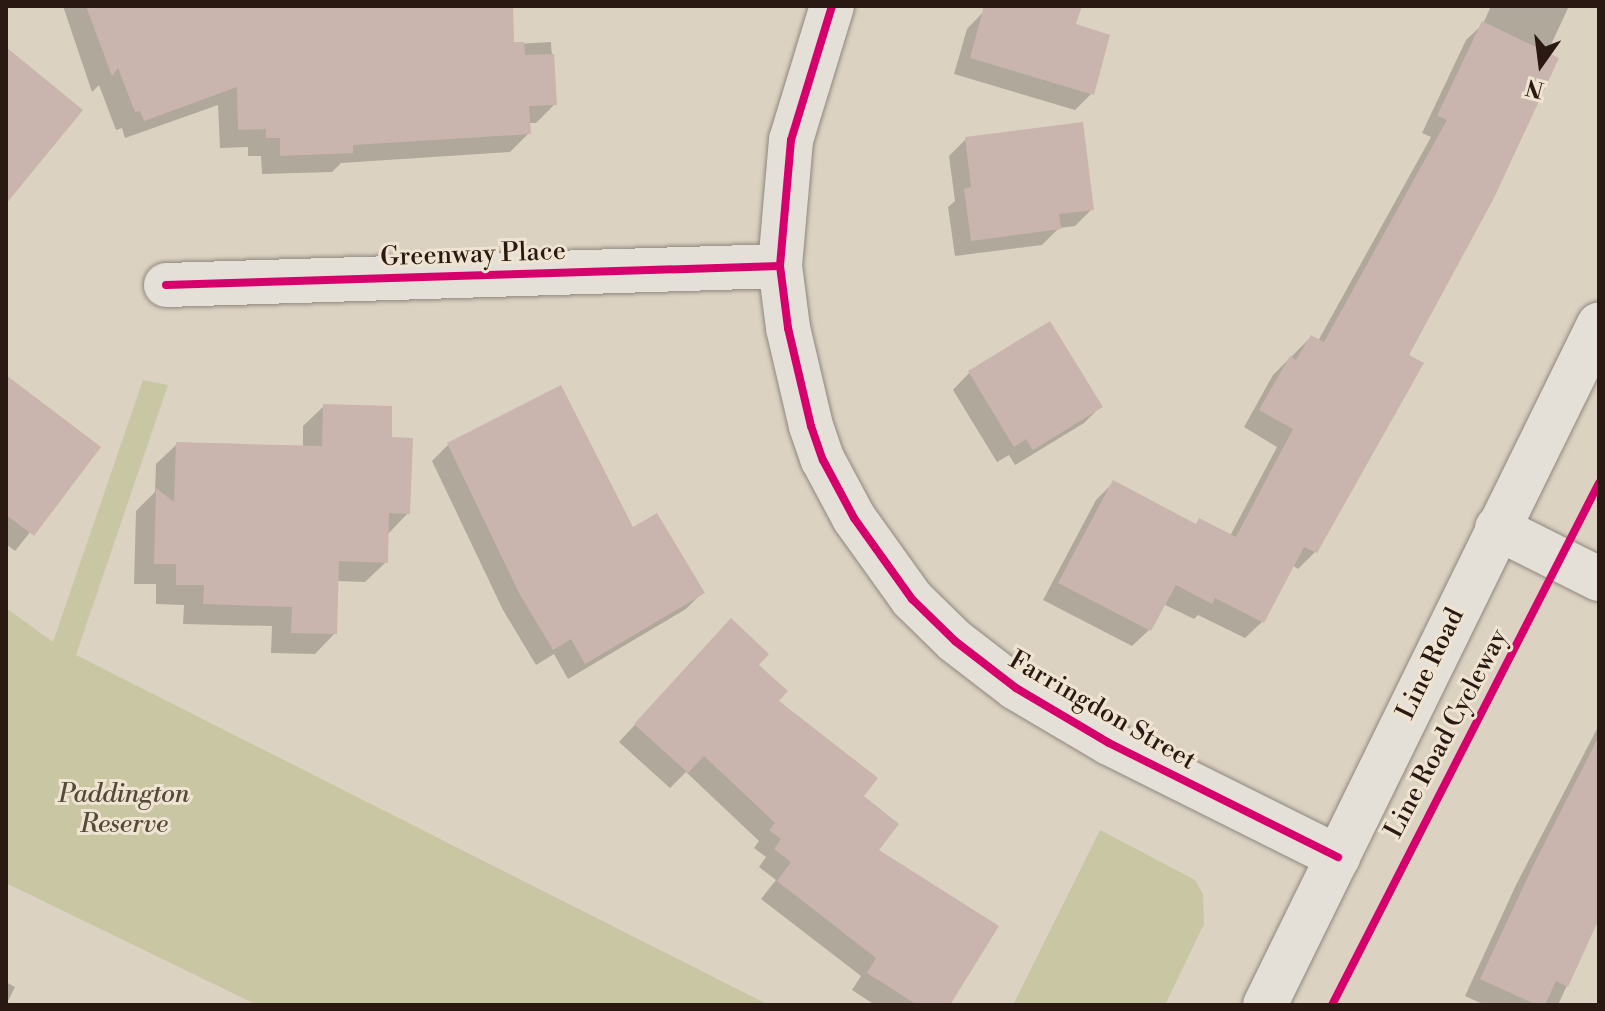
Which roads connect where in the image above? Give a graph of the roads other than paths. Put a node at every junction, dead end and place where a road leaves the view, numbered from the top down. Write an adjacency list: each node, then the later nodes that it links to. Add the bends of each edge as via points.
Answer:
1 (832, 6): 2 (street, Farringdon Street, via 791,140)
2 (780, 266): 3 (street, Greenway Place); 7 (street, Farringdon Street, via 791,344 823,460 854,518 912,599 955,641 1027,695 1109,743)
3 (166, 285)
4 (1599, 324): 5 (street, Line Road)
5 (1497, 528): 6 (street); 7 (street, Line Road)
6 (1599, 579)
7 (1338, 857): 8 (street, Line Road)
8 (1265, 1005)

